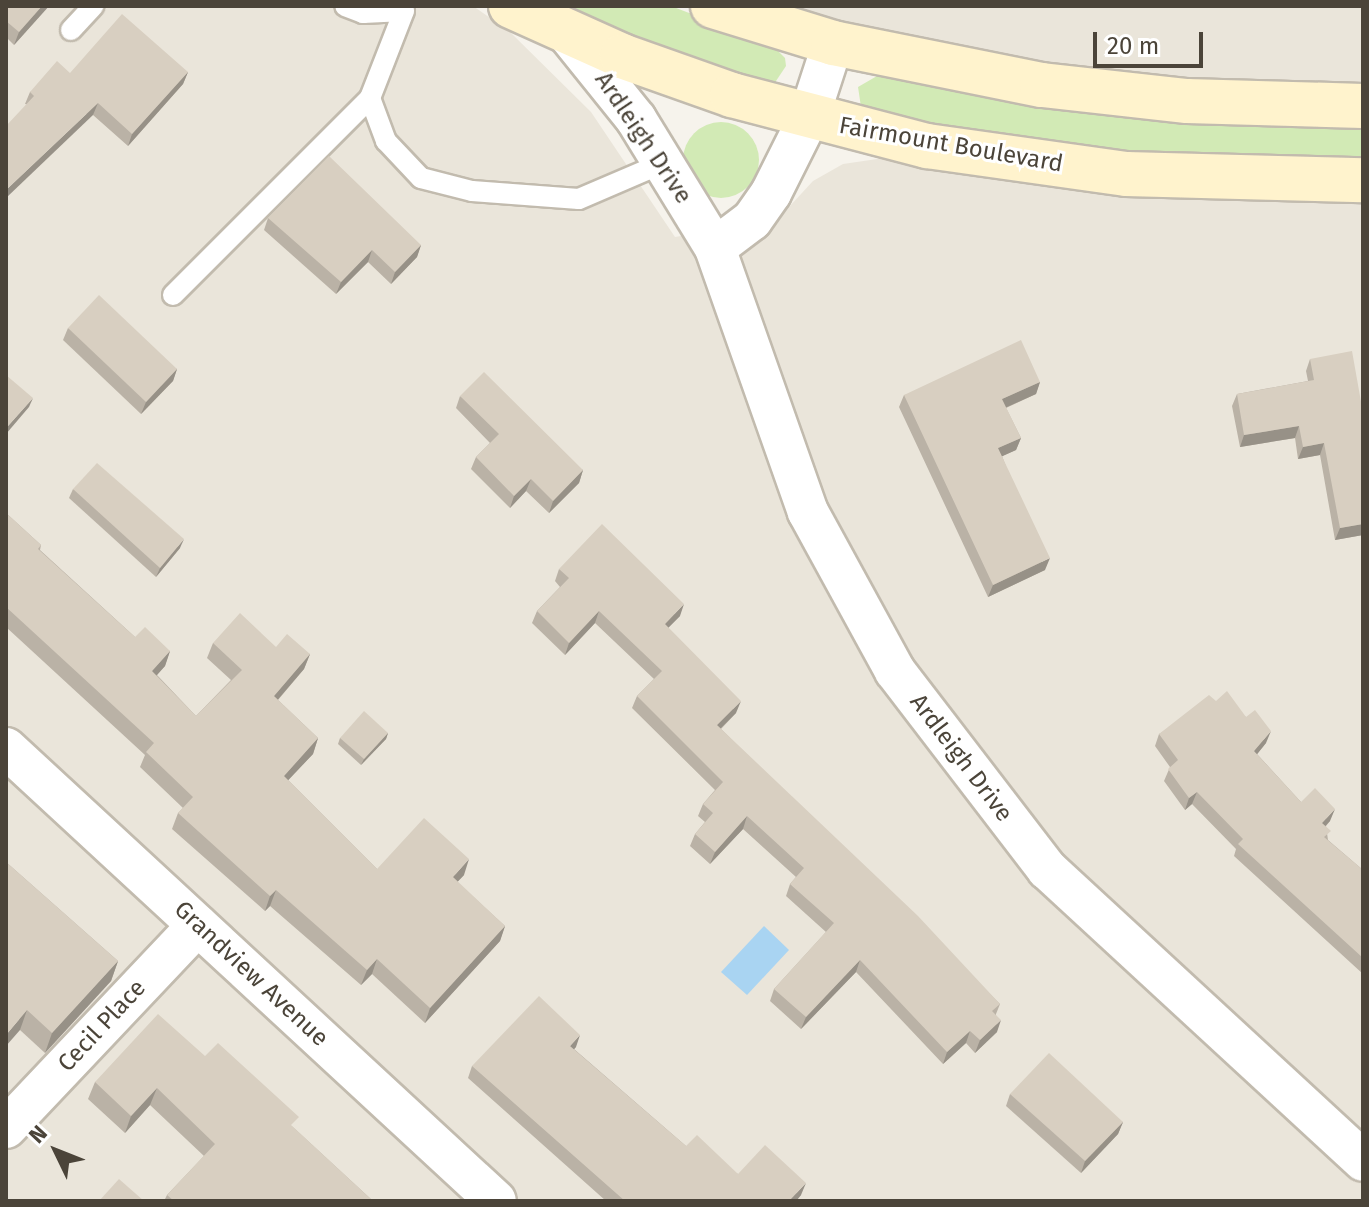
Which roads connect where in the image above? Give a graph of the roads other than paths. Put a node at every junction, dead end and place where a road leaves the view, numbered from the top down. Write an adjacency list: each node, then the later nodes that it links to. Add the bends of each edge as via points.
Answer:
1 (93, 6): 6 (lane)
2 (345, 6): 5 (lane, via 363,13)
3 (511, 6): 7 (main road, Fairmount Boulevard)
4 (713, 6): 8 (main road)
5 (406, 9): 9 (lane)
6 (71, 30)
7 (566, 32): 11 (main road, Fairmount Boulevard, via 732,95); 12 (street, Ardleigh Drive, via 611,85)
8 (833, 43): 10 (main road, via 985,76 1098,92 1187,101); 11 (street)
9 (370, 98): 12 (lane, via 386,141 421,178 472,191 579,199); 15 (lane)
10 (1363, 106)
11 (809, 117): 13 (main road, Fairmount Boulevard, via 927,146 1072,168 1195,179); 14 (street, via 752,220)
12 (663, 163): 14 (street, Ardleigh Drive)
13 (1363, 180)
14 (715, 248): 19 (street, Ardleigh Drive, via 808,512 895,671 1047,869)
15 (173, 295)
16 (6, 748): 17 (street, Grandview Avenue)
17 (198, 925): 18 (street, Cecil Place); 20 (street, Grandview Avenue)
18 (6, 1128)
19 (1363, 1161)
20 (496, 1201)

